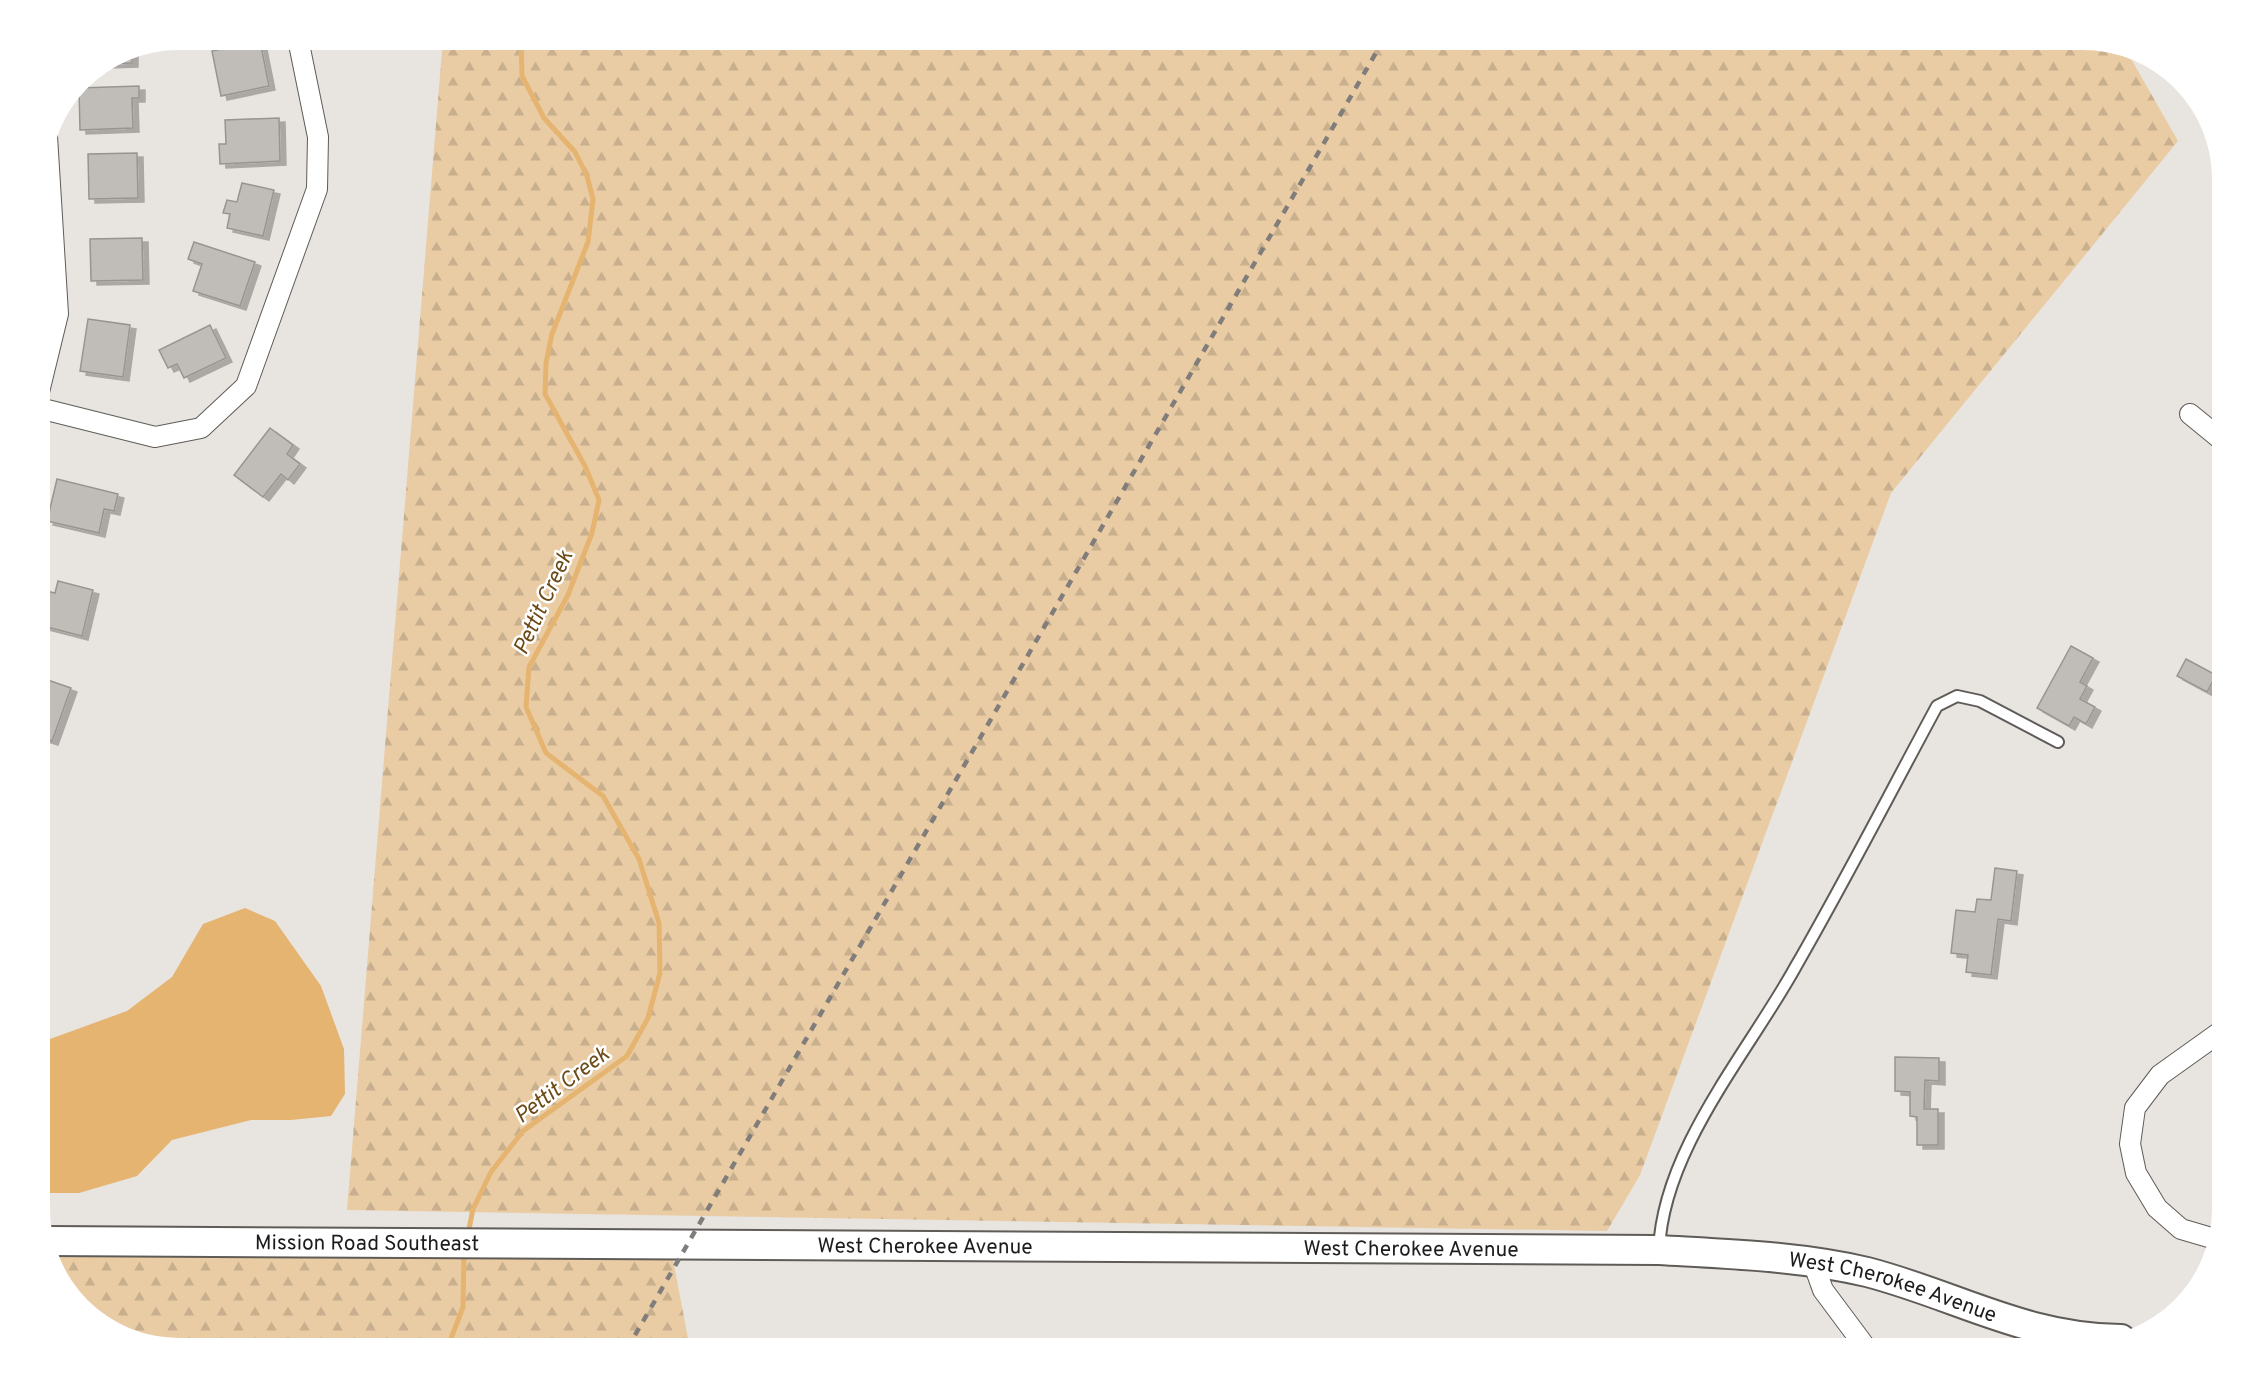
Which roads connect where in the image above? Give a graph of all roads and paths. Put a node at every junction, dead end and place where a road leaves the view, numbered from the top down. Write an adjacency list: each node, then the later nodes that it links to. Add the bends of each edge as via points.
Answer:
1 (300, 50): 4 (street, via 318,137 317,189 246,386 201,428 155,437)
2 (50, 185): 3 (street, via 58,314)
3 (50, 347)
4 (50, 411)
5 (2190, 414): 6 (street)
6 (2212, 432)
7 (2058, 742): 12 (lane, via 1980,701 1957,696 1937,706 1796,967 1692,1137 1673,1176)
8 (2212, 1038): 9 (street, via 2160,1076 2135,1108 2130,1144 2136,1173 2157,1208 2181,1229)
9 (2209, 1237)
10 (54, 1241): 11 (main road, Mission Road Southeast)
11 (689, 1243): 12 (main road, West Cherokee Avenue)
12 (1659, 1250): 13 (main road, West Cherokee Avenue)
13 (1813, 1262): 14 (main road, West Cherokee Avenue, via 1868,1273 2038,1329); 15 (street, via 1823,1290)
14 (2095, 1338)
15 (1860, 1339)

